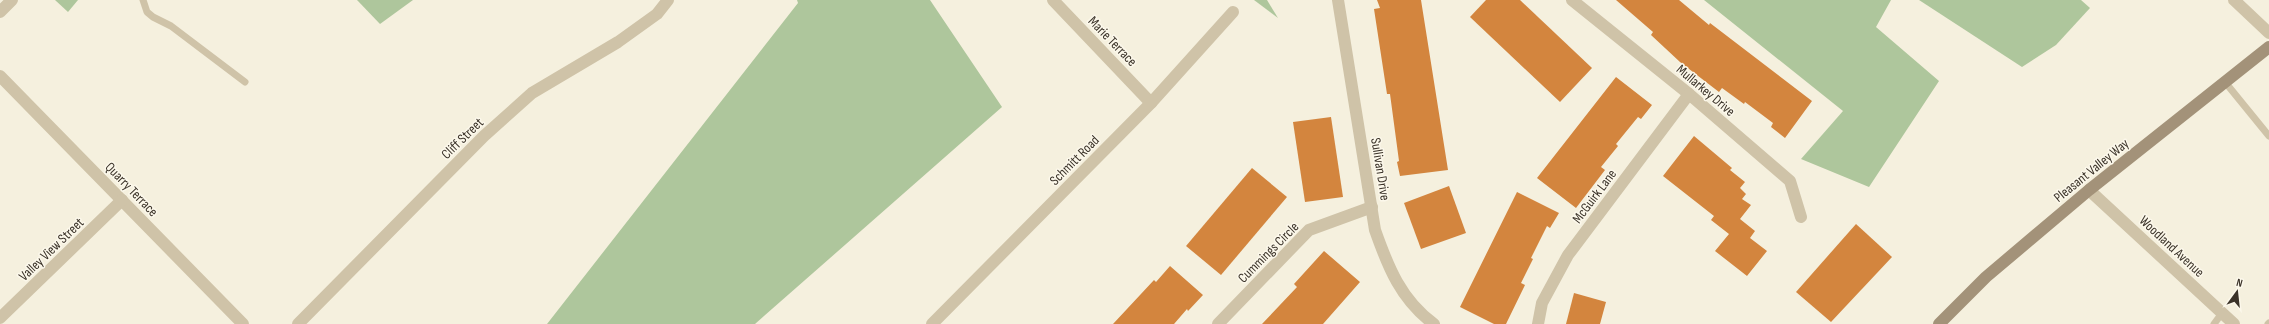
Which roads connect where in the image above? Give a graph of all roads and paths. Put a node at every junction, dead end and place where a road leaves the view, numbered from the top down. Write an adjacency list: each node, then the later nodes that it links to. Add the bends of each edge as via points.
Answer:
1 (12, 0): 8 (street)
2 (143, 0): 13 (lane, via 147,12 153,17 171,26)
3 (668, 0): 25 (street, Cliff Street, via 657,14 618,42 532,93 484,136)
4 (1053, 0): 16 (street, Marie Terrace)
5 (1338, 0): 20 (street, Sullivan Drive)
6 (1572, 0): 15 (street, Mullarkey Drive)
7 (2234, 0): 10 (street)
8 (0, 12)
9 (1233, 12): 16 (street, Schmitt Road)
10 (2269, 33)
11 (2269, 47): 14 (main road, Pleasant Valley Way)
12 (0, 76): 19 (street, Quarry Terrace)
13 (246, 82)
14 (2225, 82): 17 (lane); 18 (main road, Pleasant Valley Way)
15 (1689, 94): 21 (street, Mullarkey Drive, via 1790,181); 29 (street, McGuirk Lane, via 1568,255 1542,303)
16 (1151, 103): 26 (street, Schmitt Road)
17 (2269, 136)
18 (2089, 190): 22 (street, Woodland Avenue); 30 (main road, Pleasant Valley Way, via 1986,277)
19 (122, 200): 23 (street, Valley View Street); 24 (street, Quarry Terrace)
20 (1372, 207): 27 (street, Cummings Circle, via 1309,230); 28 (street, Sullivan Drive, via 1375,230 1401,289 1417,312)
21 (1801, 216)
22 (2222, 313): 31 (lane); 32 (street, Woodland Avenue)
23 (0, 318)
24 (243, 324)
25 (298, 324)
26 (932, 324)
27 (1218, 324)
28 (1434, 324)
29 (1538, 324)
30 (1939, 324)
31 (2214, 324)
32 (2234, 324)

